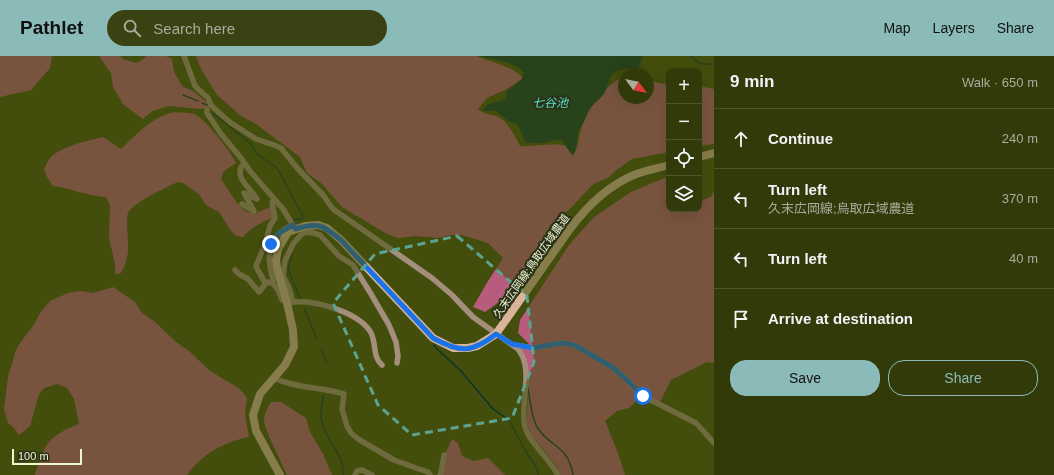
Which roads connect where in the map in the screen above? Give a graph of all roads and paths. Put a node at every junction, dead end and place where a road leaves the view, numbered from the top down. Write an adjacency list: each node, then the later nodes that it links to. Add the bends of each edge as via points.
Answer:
1 (184, 56): 14 (street, via 195,86 217,111 256,139 280,148 333,209 432,278 473,317)
2 (206, 110): 5 (street, via 221,134)
3 (714, 153): 4 (street)
4 (702, 156)
5 (244, 162): 7 (street); 8 (street, via 240,176 257,199 244,193 254,210)
6 (666, 166): 14 (street, 久末広岡線;鳥取広域農道, via 636,174 612,187 585,210)
7 (274, 199): 9 (street); 12 (street, via 272,202 275,218 256,266)
8 (242, 204)
9 (294, 227): 11 (street, via 278,249 276,260); 14 (street, 久末広岡線;鳥取広域農道, via 318,225 327,228 433,338 445,345 453,348 477,346)
10 (235, 270): 12 (street, via 248,279 259,292)
11 (279, 281): 12 (street); 13 (street); 16 (street, via 285,261 300,236 310,232 320,235 339,256 353,266 371,294 396,342)
12 (264, 284)
13 (288, 302): 17 (street, via 308,303 353,316 371,332 377,360); 18 (street, via 294,347 285,366)
14 (496, 334): 15 (street)
15 (512, 344): 19 (street, via 533,348 565,344 580,348 612,367 643,396 696,423); 26 (street, via 520,351 526,367 525,427)
16 (397, 363)
17 (382, 365)
18 (274, 378): 21 (street, via 260,394 253,415 256,431); 24 (street, via 290,384 344,394 342,409 351,433 394,460)
19 (714, 443)
20 (444, 455): 25 (street)
21 (280, 475)
22 (355, 475): 23 (street, via 357,471 362,470)
23 (372, 475)
24 (430, 475)
25 (440, 475)
26 (558, 475)

